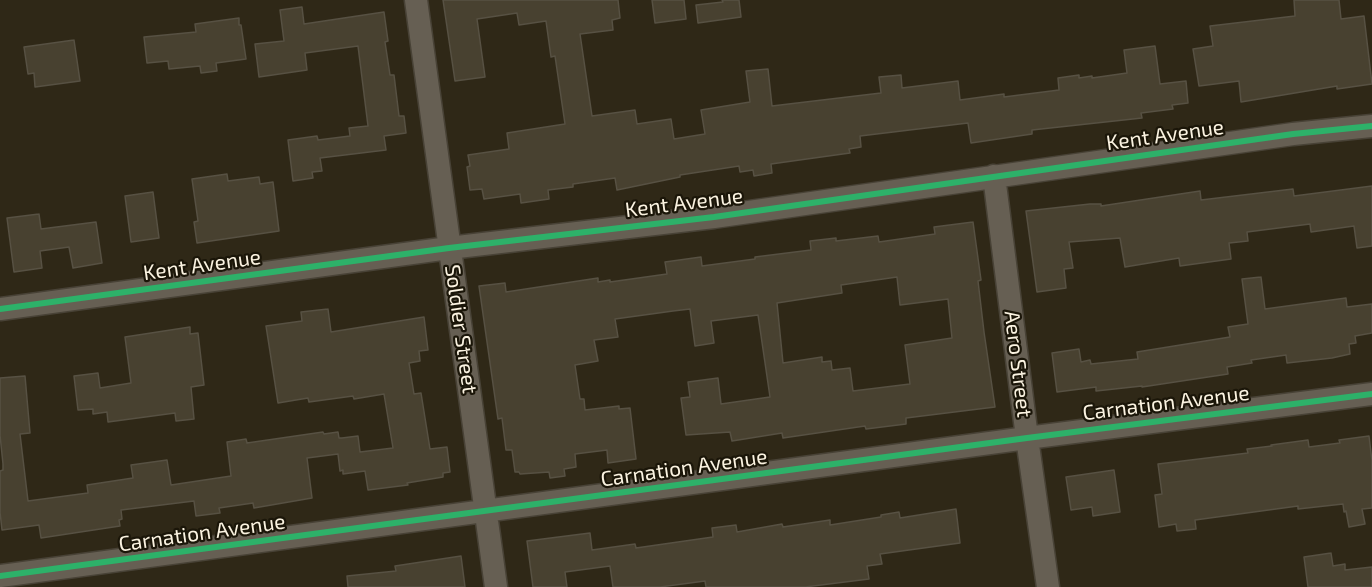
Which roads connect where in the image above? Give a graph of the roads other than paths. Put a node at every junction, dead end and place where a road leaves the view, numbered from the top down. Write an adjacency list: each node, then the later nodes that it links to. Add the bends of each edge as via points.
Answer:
1 (416, 0): 4 (street, Soldier Street)
2 (1372, 126): 3 (street, Kent Avenue)
3 (994, 176): 4 (street, Kent Avenue); 7 (street, Aero Street)
4 (449, 248): 5 (street, Kent Avenue); 8 (street, Soldier Street)
5 (0, 309)
6 (1372, 394): 7 (street, Carnation Avenue)
7 (1027, 438): 8 (street, Carnation Avenue); 11 (street, Aero Street)
8 (486, 511): 9 (street, Carnation Avenue); 10 (street, Soldier Street)
9 (0, 576)
10 (495, 587)
11 (1048, 587)

